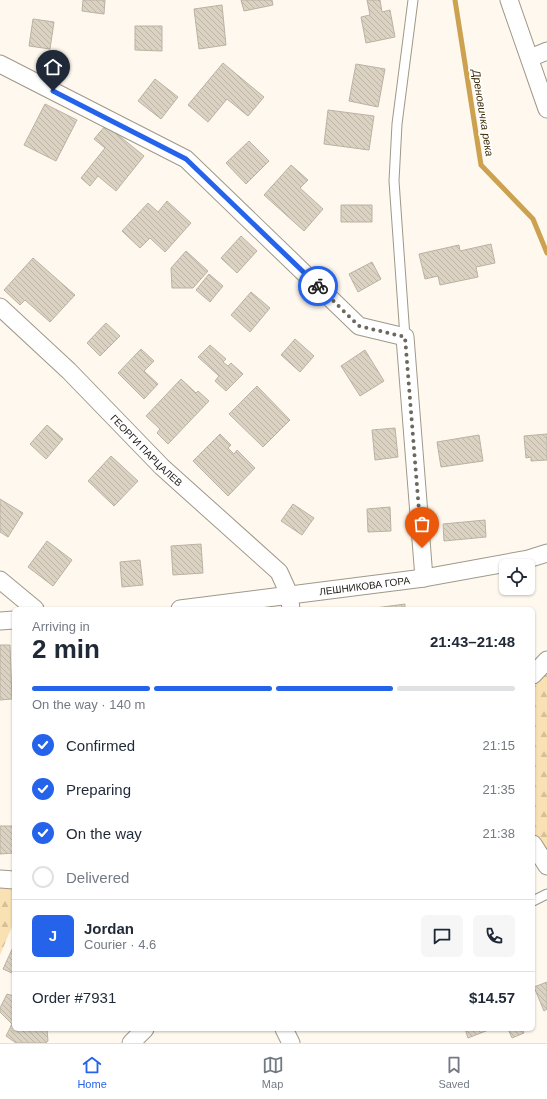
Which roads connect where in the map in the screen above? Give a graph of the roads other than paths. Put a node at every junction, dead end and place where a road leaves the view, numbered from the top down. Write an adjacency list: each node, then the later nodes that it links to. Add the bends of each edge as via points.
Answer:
1 (413, 0): 8 (lane, via 394,181)
2 (509, 0): 4 (street)
3 (547, 51): 4 (street)
4 (530, 58): 6 (street)
5 (0, 64): 8 (street, via 186,159 359,326)
6 (547, 109)
7 (0, 307): 12 (street, ГЕОРГИ ПАРЦАЛЕВ, via 69,371 162,467 279,572)
8 (405, 337): 10 (street)
9 (547, 553): 10 (street, ЛЕШНИКОВА ГОРА, via 528,559)
10 (424, 578): 12 (street, ЛЕШНИКОВА ГОРА)
11 (0, 580): 13 (street)
12 (290, 602): 14 (street, ЛЕШНИКОВА ГОРА)
13 (34, 607)
14 (211, 607)
15 (12, 620): 16 (street)
16 (0, 621)
17 (547, 660): 18 (street)
18 (535, 674)
19 (535, 847): 20 (street)
20 (547, 866)
21 (0, 879): 22 (street)
22 (12, 880)
23 (547, 894): 24 (lane)
24 (535, 900)
25 (143, 1031): 27 (street)
26 (285, 1031): 28 (street)
27 (132, 1043)
28 (292, 1043)

